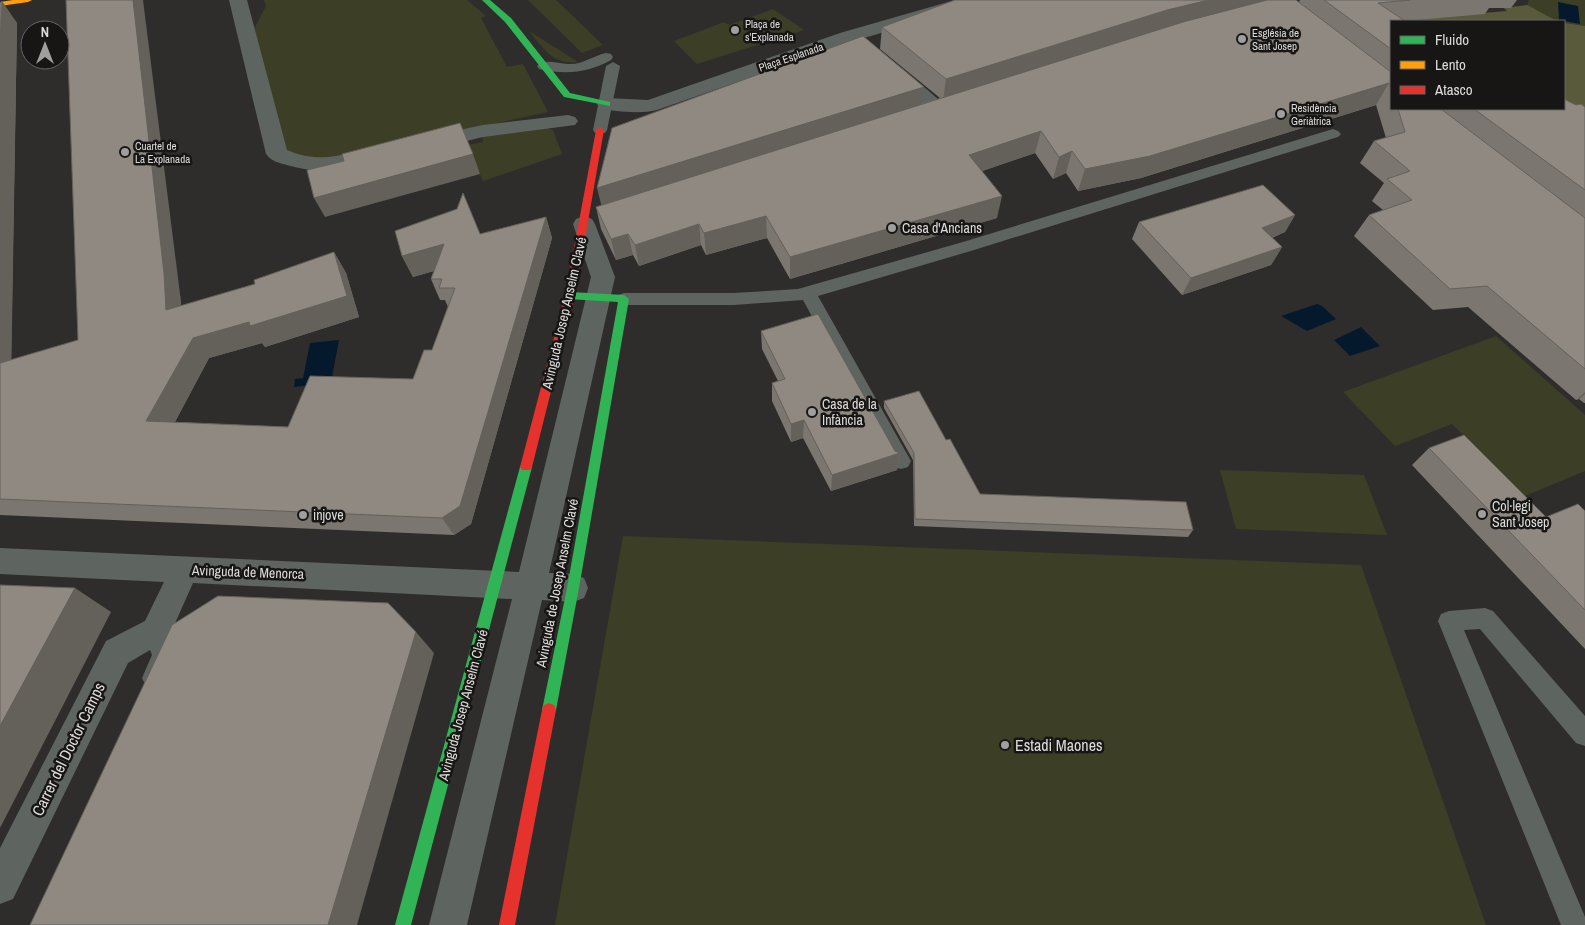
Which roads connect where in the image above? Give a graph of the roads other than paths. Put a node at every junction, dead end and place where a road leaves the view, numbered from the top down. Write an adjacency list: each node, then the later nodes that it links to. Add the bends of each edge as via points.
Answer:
1 (28, 0): 5 (street)
2 (238, 0): 16 (street, via 277,154 295,163 317,165)
3 (486, 0): 8 (street, Plaça Esplanada, via 508,20)
4 (973, 0): 6 (street, Plaça Esplanada)
5 (4, 4)
6 (929, 6): 7 (street, Plaça Esplanada)
7 (866, 48): 10 (street, Plaça Esplanada); 11 (street)
8 (544, 66): 9 (street, Plaça Esplanada, via 568,95); 9 (lane, via 566,69 609,62)
9 (607, 104): 10 (street, Plaça Esplanada); 13 (lane)
10 (650, 106): 13 (street, Plaça Esplanada)
11 (939, 110)
12 (568, 121): 15 (street, via 483,131)
13 (600, 130): 17 (street)
14 (1333, 134): 18 (lane)
15 (409, 148)
16 (381, 154)
17 (591, 222): 19 (street, Avinguda Josep Anselm Clavé, via 603,278)
18 (807, 292): 19 (lane, via 734,299); 20 (lane)
19 (597, 298): 23 (street, Avinguda Josep Anselm Clavé); 24 (street, Avinguda Josep Anselm Clavé); 25 (street, Avinguda de Josep Anselm Clavé)
20 (901, 461)
21 (0, 561): 22 (street, Avinguda de Menorca)
22 (185, 569): 23 (street, Avinguda de Menorca); 26 (street)
23 (496, 583): 24 (street, Avinguda de Menorca); 30 (street, Avinguda Josep Anselm Clavé)
24 (531, 585): 25 (street, Avinguda de Menorca); 31 (street, Avinguda Josep Anselm Clavé)
25 (573, 588): 32 (street, Avinguda de Josep Anselm Clavé)
26 (156, 631): 27 (street, via 169,654); 29 (street, Carrer del Doctor Camps, via 117,652)
27 (144, 708)
28 (1585, 734): 33 (lane, via 1486,618 1449,621)
29 (0, 886)
30 (403, 925)
31 (448, 925)
32 (507, 925)
33 (1575, 925)

